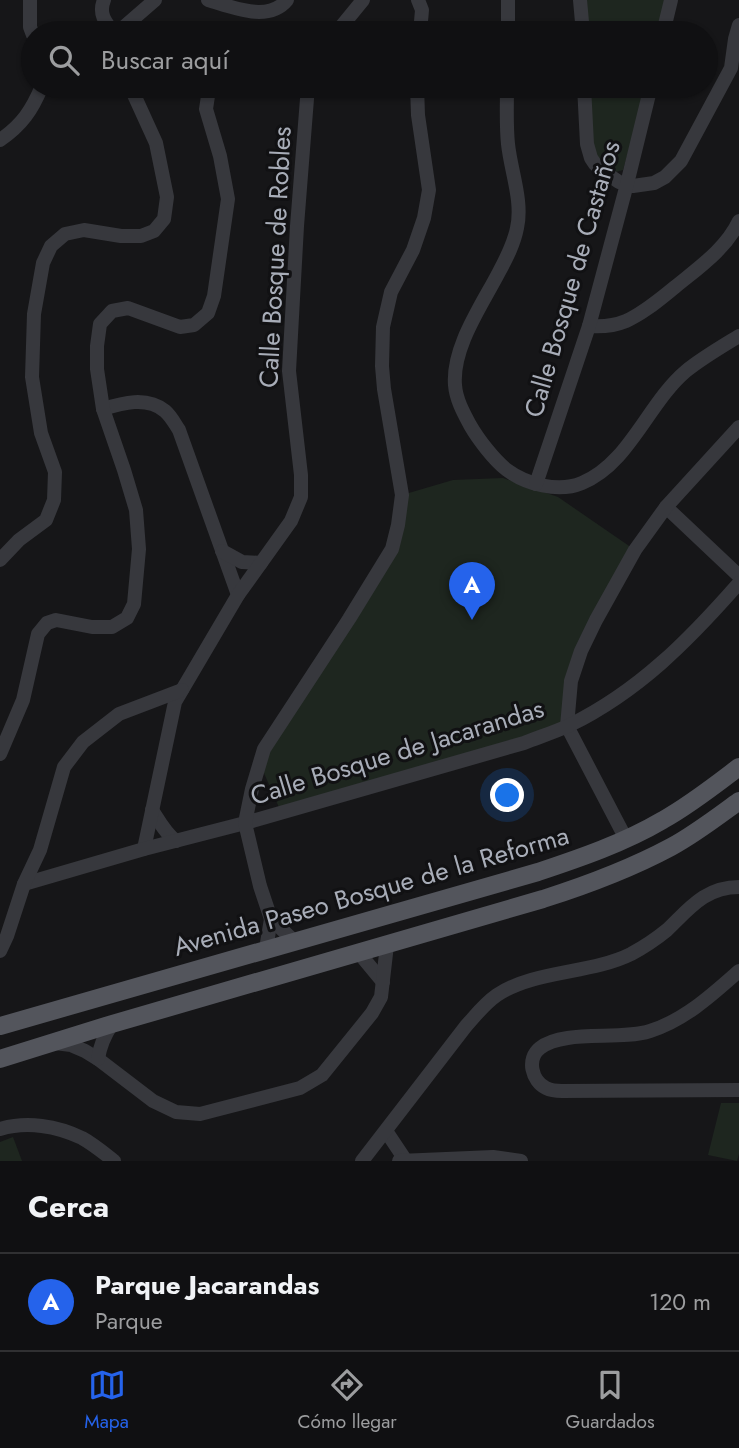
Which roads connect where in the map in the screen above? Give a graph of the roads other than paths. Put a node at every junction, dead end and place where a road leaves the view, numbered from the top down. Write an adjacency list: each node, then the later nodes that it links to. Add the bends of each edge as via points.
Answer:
1 (30, 0): 11 (street)
2 (104, 0): 12 (street)
3 (155, 0): 13 (street)
4 (208, 0): 5 (street, via 247,12 265,11)
5 (287, 0)
6 (363, 0): 14 (street)
7 (508, 0): 16 (street)
8 (580, 0): 17 (street)
9 (671, 0): 18 (street)
10 (421, 3): 15 (street)
11 (30, 21)
12 (104, 21)
13 (130, 21)
14 (346, 21)
15 (420, 21)
16 (508, 21)
17 (582, 21)
18 (666, 21)
19 (739, 25): 20 (street)
20 (735, 67): 21 (street)
21 (718, 97)
22 (37, 98): 31 (street, via 25,118)
23 (135, 98): 41 (street, via 156,143 167,197 164,219 154,231 141,236 84,230 65,234 51,246 43,263 34,314 32,377 41,433 55,472 54,500 46,520)
24 (208, 98): 36 (street, via 206,109 228,199 214,296 208,313 194,325 180,327 128,308 112,312 100,324 96,369)
25 (307, 98): 42 (street, Calle Bosque de Robles, via 289,370 301,497 291,521)
26 (417, 98): 54 (street, via 429,190 424,218 391,292 383,327 384,389 402,495 398,524 391,549 264,749)
27 (507, 98): 38 (street, via 517,228 507,257 465,336 455,386 473,430 501,465)
28 (585, 98): 32 (street, via 591,158 612,178)
29 (648, 98): 32 (street, Calle Bosque de Castaños)
30 (717, 98): 32 (street, via 677,166 660,181)
31 (0, 140)
32 (627, 184): 34 (street, Calle Bosque de Castaños)
33 (739, 221): 34 (street, via 723,246 658,301 621,323)
34 (589, 326): 38 (street, Calle Bosque de Castaños)
35 (739, 336): 38 (street, via 685,371 617,458 599,474 580,484)
36 (103, 410): 40 (street, via 137,402 155,404 166,412 179,430); 50 (street, via 136,510 139,549 134,604 127,618 112,627 47,622 38,634 23,700)
37 (739, 427): 39 (street)
38 (536, 484)
39 (666, 507): 43 (street); 49 (street, via 635,550 581,651 571,681)
40 (222, 551): 42 (street, via 242,562); 45 (street)
41 (0, 560)
42 (261, 563): 45 (street, Calle Bosque de Robles)
43 (739, 576)
44 (739, 583): 49 (street, Calle Bosque de Jacarandas, via 699,629 656,668)
45 (238, 595): 46 (street, Calle Bosque de Robles)
46 (182, 690): 47 (street); 48 (street, Calle Bosque de Robles)
47 (151, 702): 48 (street); 58 (street, via 119,714 83,742 64,767)
48 (172, 717): 53 (street, Calle Bosque de Robles)
49 (567, 726): 54 (street, Calle Bosque de Jacarandas, via 524,743); 55 (street)
50 (0, 754)
51 (739, 767): 55 (main road, Avenida Paseo Bosque de la Reforma, via 701,797)
52 (739, 801): 64 (main road, Avenida Paseo Bosque de la Reforma, via 672,846 615,874)
53 (152, 810): 56 (street); 57 (street, Calle Bosque de Robles)
54 (245, 823): 56 (street, Calle Bosque de Jacarandas); 66 (street)
55 (626, 839): 59 (main road, Avenida Paseo Bosque de la Reforma)
56 (176, 841): 57 (street, Calle Bosque de Jacarandas)
57 (144, 849): 60 (street, Calle Bosque de Jacarandas)
58 (40, 850): 60 (street); 62 (street)
59 (538, 872): 61 (main road, Avenida Paseo Bosque de la Reforma); 64 (main road, via 533,887)
60 (55, 875): 62 (street, Calle Bosque de Jacarandas)
61 (505, 881): 65 (main road, via 515,892); 67 (main road, Avenida Paseo Bosque de la Reforma)
62 (24, 884): 70 (street)
63 (739, 887): 84 (street, via 709,893 665,932 628,956 523,983 499,994 482,1006)
64 (543, 900): 65 (main road, Avenida Paseo Bosque de la Reforma)
65 (513, 908): 68 (main road, Avenida Paseo Bosque de la Reforma)
66 (271, 919): 67 (street); 69 (street)
67 (294, 941): 69 (main road, Avenida Paseo Bosque de la Reforma)
68 (387, 945): 71 (main road, Avenida Paseo Bosque de la Reforma); 73 (street)
69 (266, 949): 74 (main road, Avenida Paseo Bosque de la Reforma)
70 (0, 951)
71 (359, 953): 73 (street); 76 (main road, Avenida Paseo Bosque de la Reforma)
72 (739, 971): 82 (street, via 681,1018 627,1036 550,1042 537,1049 531,1063 534,1078 547,1088 562,1091)
73 (383, 982): 81 (street, via 372,1013 322,1075 300,1088 200,1114 176,1112 153,1101)
74 (139, 985): 75 (main road, Avenida Paseo Bosque de la Reforma); 76 (main road, via 134,993 136,1002)
75 (108, 995): 77 (main road, Avenida Paseo Bosque de la Reforma); 78 (main road, via 115,1010)
76 (153, 1014): 78 (main road, Avenida Paseo Bosque de la Reforma)
77 (3, 1021)
78 (112, 1024): 79 (main road, Avenida Paseo Bosque de la Reforma); 81 (street, via 104,1034)
79 (55, 1043): 80 (main road, Avenida Paseo Bosque de la Reforma); 81 (street, via 71,1045)
80 (0, 1059)
81 (98, 1059)
82 (739, 1090)
83 (0, 1129): 85 (street, via 42,1125 64,1131)
84 (386, 1132): 86 (street); 88 (street)
85 (114, 1161)
86 (362, 1161)
87 (399, 1161): 88 (street)
88 (406, 1161): 89 (street, via 494,1157)
89 (521, 1161)

